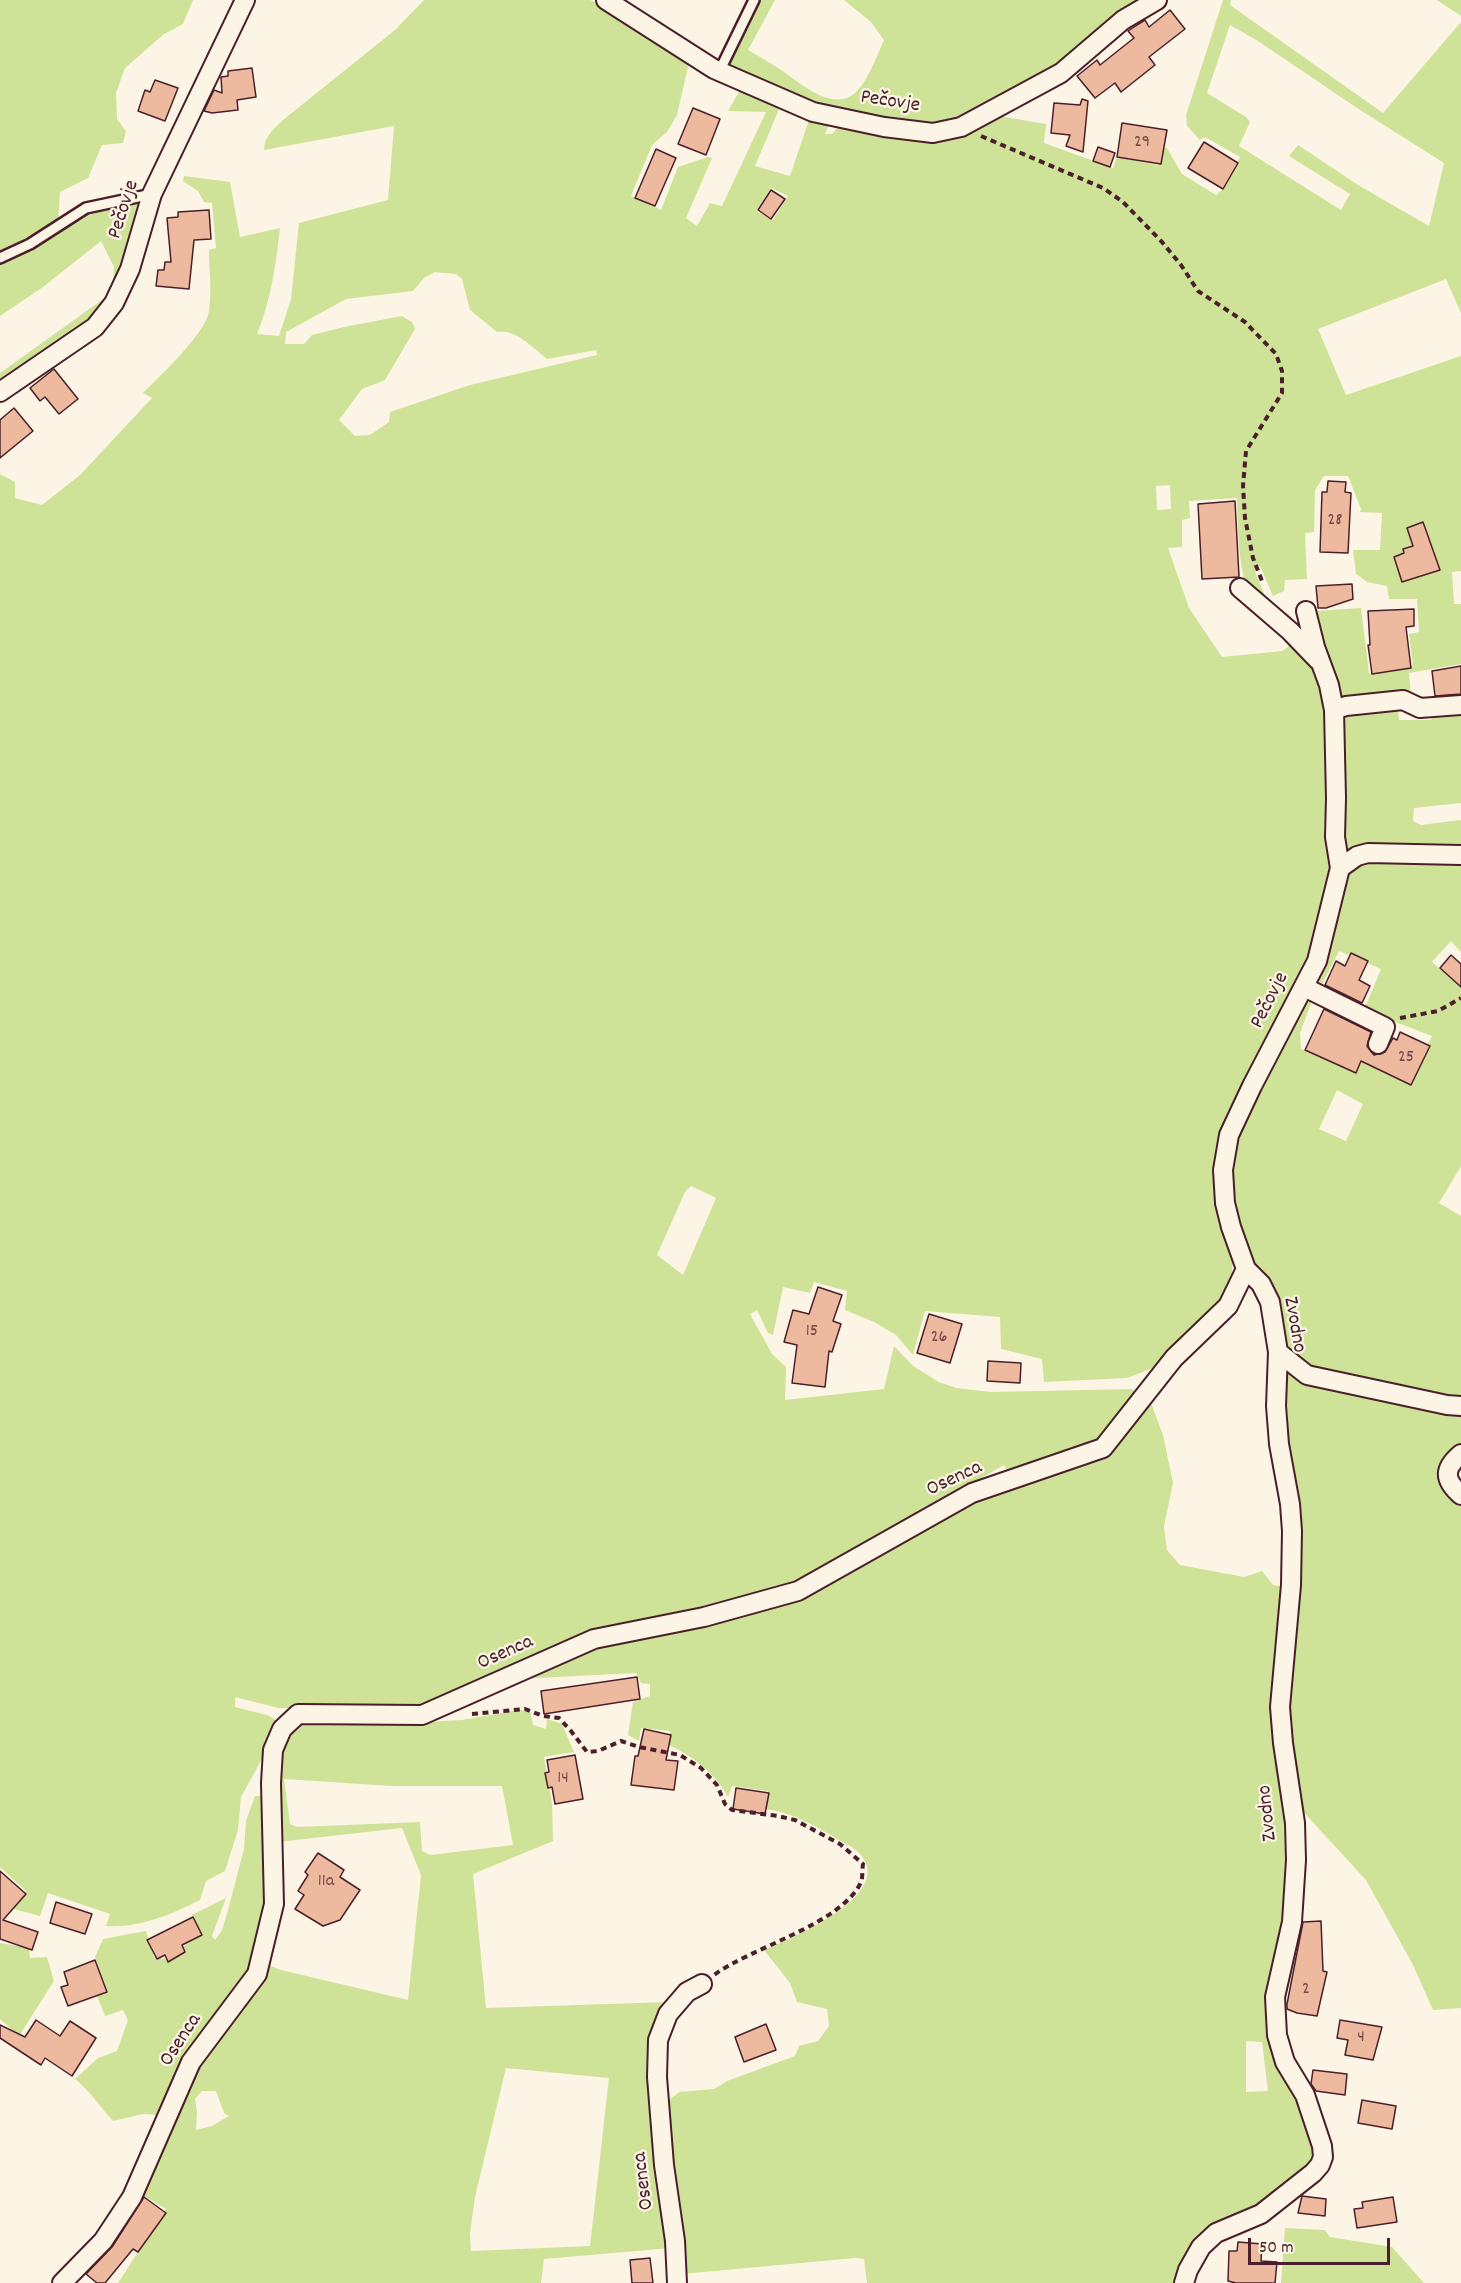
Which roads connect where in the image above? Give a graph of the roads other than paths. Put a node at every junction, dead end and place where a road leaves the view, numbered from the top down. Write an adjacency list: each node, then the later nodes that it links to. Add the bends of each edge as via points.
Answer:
1 (244, 0): 6 (street, Pečovje)
2 (606, 0): 5 (street, Pečovje)
3 (753, 0): 5 (lane)
4 (1156, 0): 5 (street, Pečovje, via 1123,20 1062,73 961,127 933,133 813,112)
5 (719, 72)
6 (152, 194): 7 (lane, via 86,208); 8 (street, Pečovje, via 130,269 114,303 94,327)
7 (0, 258)
8 (0, 392)
9 (1240, 588): 11 (street)
10 (1306, 611): 11 (street)
11 (1321, 664): 13 (street)
12 (1461, 705): 13 (street, via 1420,708 1403,700)
13 (1334, 710): 15 (street, via 1335,837)
14 (1461, 855): 15 (street, via 1368,853)
15 (1340, 868): 16 (street, Pečovje, via 1317,961)
16 (1304, 987): 17 (street, via 1385,1027); 18 (street, Pečovje, via 1229,1135 1222,1170 1225,1203)
17 (1378, 1044)
18 (1246, 1269): 19 (street, Zvodno, via 1261,1284 1270,1302); 24 (street, Osenca, via 1228,1306 1174,1358 1103,1448 972,1493 798,1591 704,1617 594,1639 422,1715 298,1714 282,1729 273,1750 273,1904 257,1974 192,2062 132,2197 103,2241)
19 (1278, 1352): 20 (street, via 1308,1376); 26 (street, Zvodno, via 1276,1406 1292,1531 1280,1707 1296,1860 1292,1922 1275,1997 1277,2035 1285,2062 1305,2096 1323,2157 1313,2173 1261,2214 1216,2233 1201,2247)
20 (1461, 1406)
21 (1461, 1454): 22 (street, via 1448,1473 1452,1488)
22 (1461, 1495)
23 (702, 1984): 25 (street, Osenca, via 687,1992 668,2014 658,2040 664,2165)
24 (62, 2283)
25 (678, 2283)
26 (1184, 2283)

